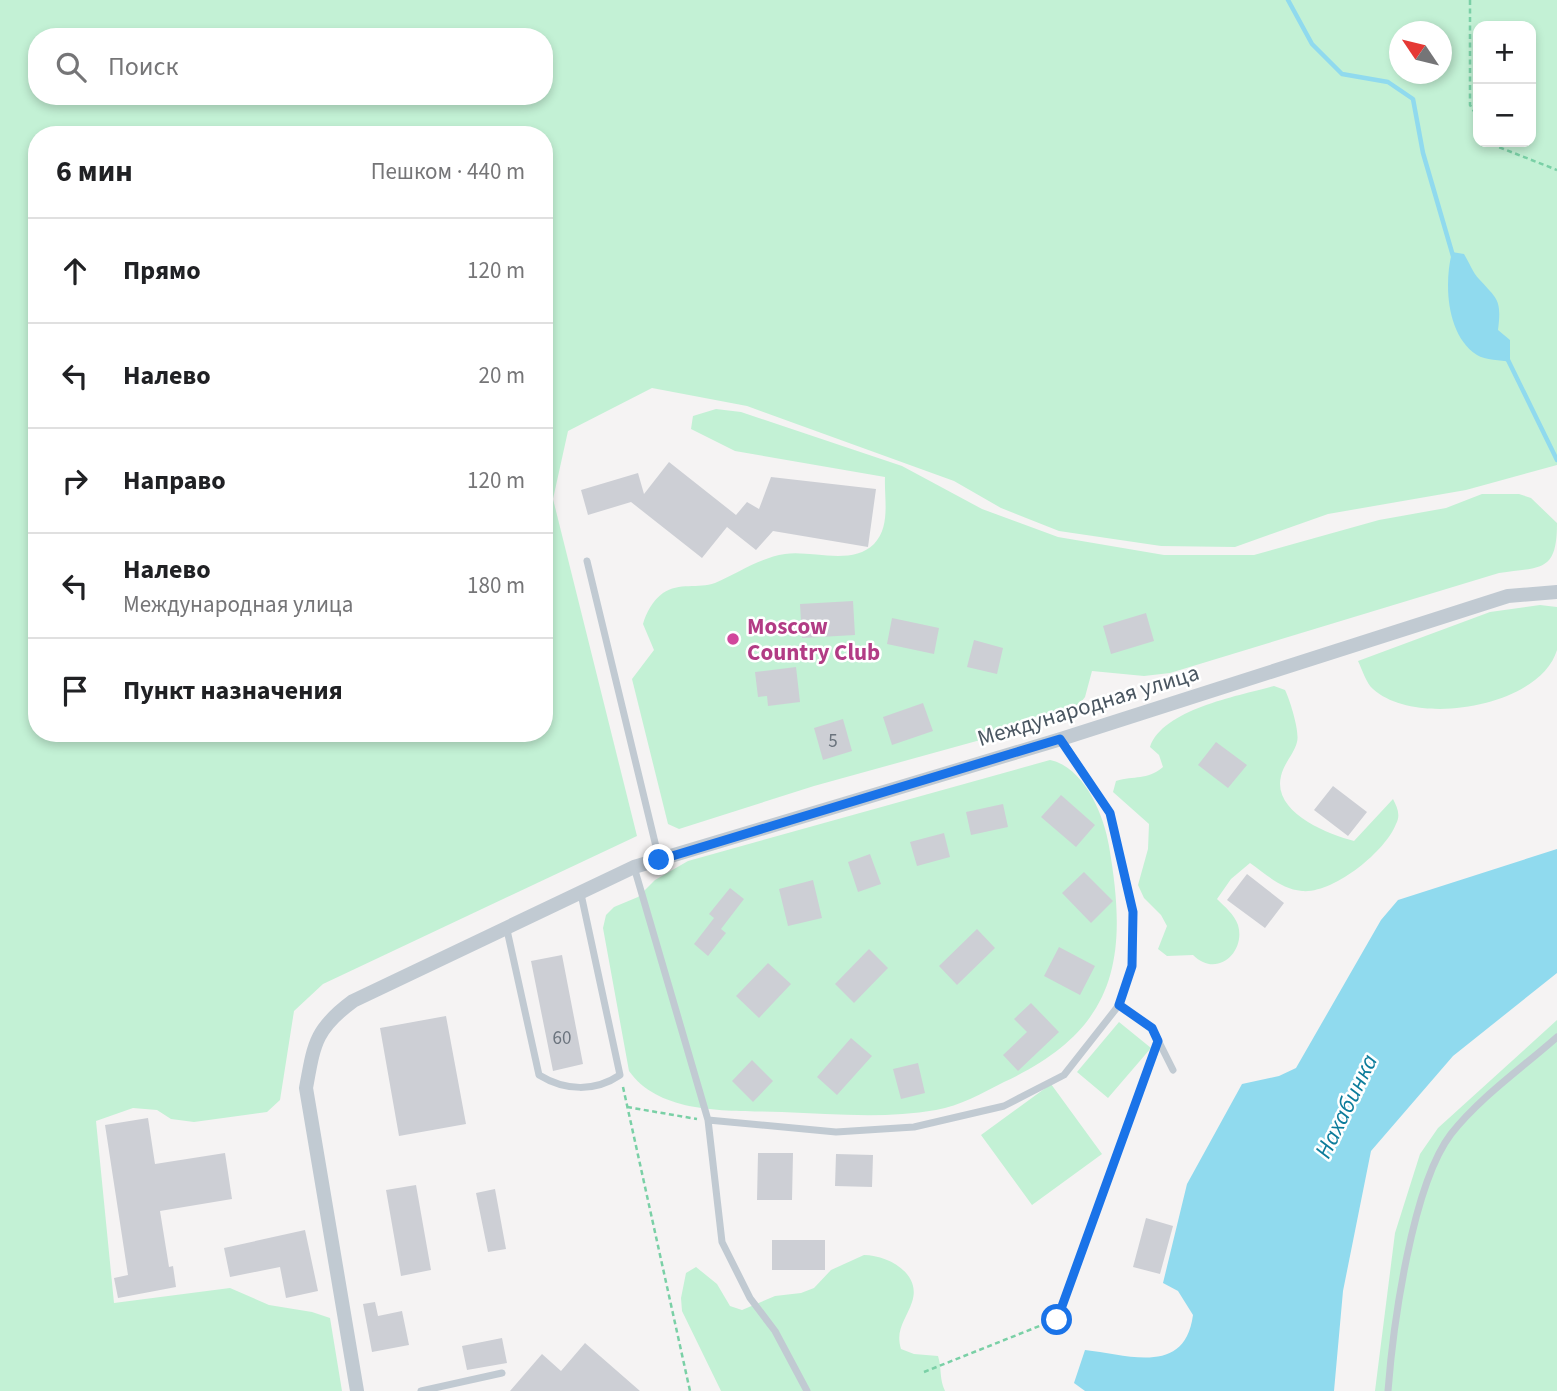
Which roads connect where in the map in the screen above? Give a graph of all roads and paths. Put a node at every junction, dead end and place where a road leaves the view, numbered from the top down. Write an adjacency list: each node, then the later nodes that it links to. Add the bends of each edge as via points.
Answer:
1 (1470, 0): 2 (path)
2 (1473, 110)
3 (1499, 147): 4 (path)
4 (1557, 170)
5 (587, 561): 8 (lane)
6 (1557, 592): 7 (street, Международная улица, via 1508,596)
7 (1060, 739): 8 (street, Международная улица); 12 (lane, via 1110,813 1133,912 1132,966)
8 (659, 860): 9 (street, Международная улица)
9 (634, 867): 10 (street, Международная улица); 18 (lane)
10 (580, 894): 11 (street, Международная улица); 16 (lane)
11 (507, 930): 16 (lane, via 539,1075 557,1086 602,1087); 21 (street, Международная улица, via 353,1001 334,1015 314,1042 306,1088)
12 (1119, 1005): 14 (lane, via 1152,1028); 18 (lane, via 1064,1074 1004,1106 914,1127 836,1132)
13 (1557, 1037): 25 (lane, via 1478,1107 1437,1157 1412,1232)
14 (1158, 1041): 15 (lane); 19 (path, via 1057,1320)
15 (1173, 1070)
16 (620, 1075): 17 (path)
17 (627, 1107): 18 (path); 23 (path)
18 (708, 1121): 24 (lane, via 722,1242)
19 (924, 1372)
20 (502, 1373): 22 (lane)
21 (357, 1391)
22 (421, 1391)
23 (690, 1391)
24 (807, 1391)
25 (1388, 1391)

